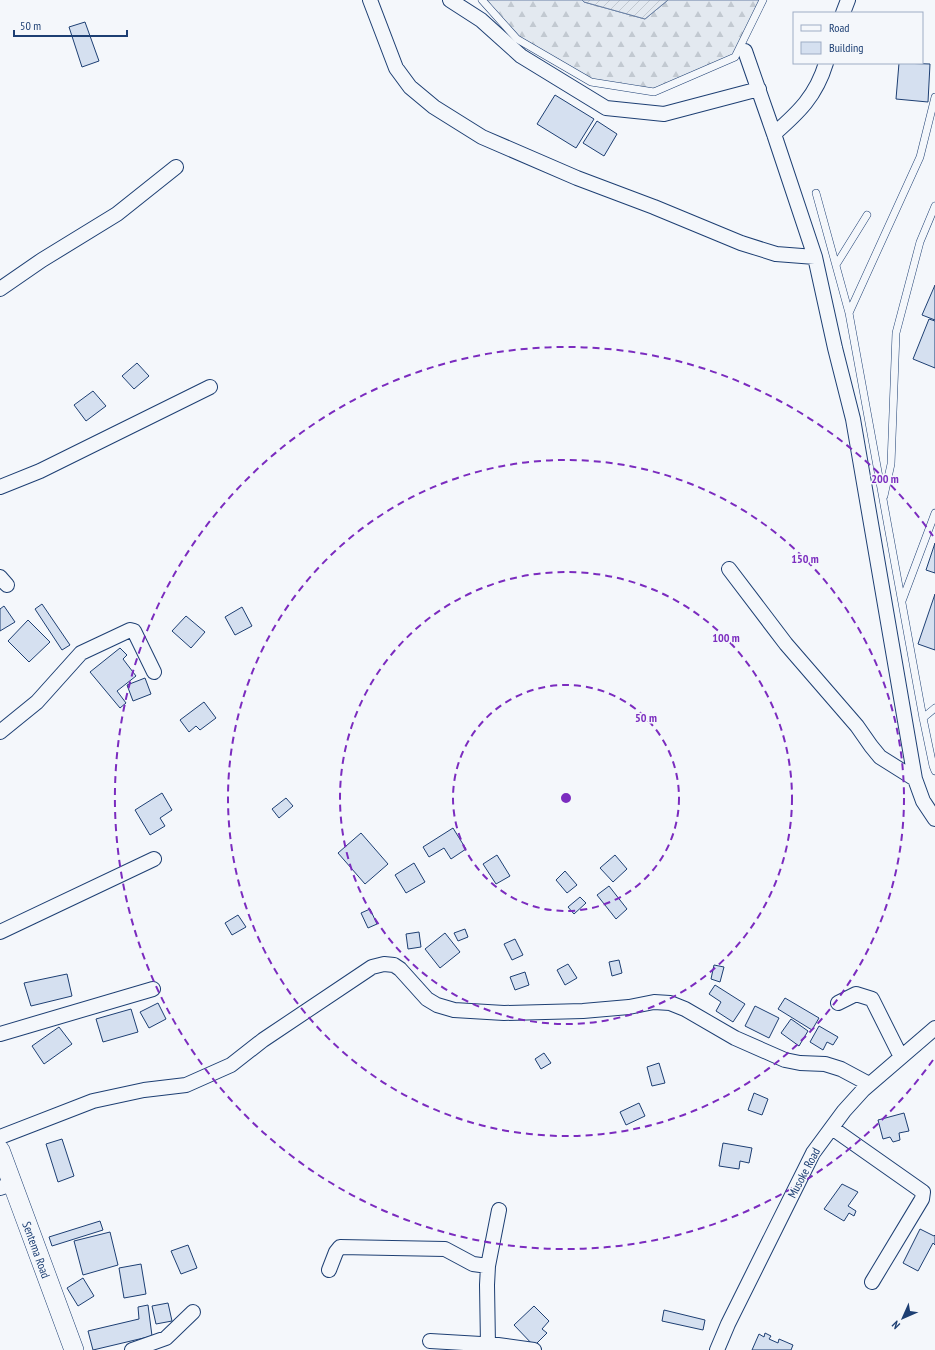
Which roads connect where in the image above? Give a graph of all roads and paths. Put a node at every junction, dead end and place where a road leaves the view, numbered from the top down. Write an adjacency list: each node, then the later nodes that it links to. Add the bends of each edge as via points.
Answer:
1 (370, 0): 14 (street, via 396,68 410,87 482,137 741,243 776,254)
2 (450, 0): 7 (street, via 481,20 521,56 606,108 664,114)
3 (482, 0): 4 (lane, via 517,38 591,82 654,92 735,57)
4 (763, 0)
5 (745, 52): 7 (street)
6 (826, 64): 9 (street, via 814,91 799,112)
7 (759, 89): 9 (street)
8 (935, 97): 17 (lane, via 920,157)
9 (774, 134): 14 (street)
10 (176, 167): 16 (street, via 117,214)
11 (816, 193): 15 (lane)
12 (935, 206): 20 (lane, via 920,242 896,333 891,464)
13 (867, 215): 15 (lane)
14 (816, 257): 29 (street, via 834,348 853,420)
15 (836, 265): 17 (lane)
16 (0, 289)
17 (849, 313): 20 (lane)
18 (210, 387): 19 (street, via 40,471)
19 (0, 487)
20 (883, 501): 23 (lane)
21 (935, 513): 23 (lane)
22 (729, 569): 29 (street, via 786,644 857,726 880,757)
23 (902, 602): 26 (lane)
24 (154, 672): 27 (street, via 134,631 130,630 81,653 37,702)
25 (935, 708): 26 (lane)
26 (923, 718): 28 (lane)
27 (0, 732)
28 (935, 771)
29 (915, 779): 30 (street, via 923,801)
30 (935, 819)
31 (154, 859): 32 (street)
32 (0, 932)
33 (153, 989): 36 (street)
34 (838, 1003): 37 (street, via 856,994 872,998)
35 (934, 1030): 37 (street, Musoke Road)
36 (0, 1034)
37 (901, 1057): 38 (street, Musoke Road)
38 (869, 1084): 39 (street, Musoke Road); 40 (street, via 841,1069 785,1060 735,1038 691,1012 670,1003 654,1002 582,1011 454,1010 427,999 400,969 394,965 384,964 372,967 263,1040 231,1065 186,1085 144,1090 93,1101)
39 (832, 1128): 46 (street, via 924,1192); 53 (street, Musoke Road, via 813,1153)
40 (0, 1137)
41 (0, 1150): 42 (main road, Sentema Road)
42 (6, 1186): 50 (main road, Sentema Road)
43 (499, 1210): 44 (street)
44 (488, 1266): 45 (street, via 473,1264 445,1249 340,1247); 49 (street)
45 (329, 1270)
46 (872, 1282)
47 (194, 1312): 51 (street, via 166,1338)
48 (430, 1341): 49 (street)
49 (488, 1344): 52 (street)
50 (74, 1350)
51 (132, 1350)
52 (534, 1350)
53 (717, 1350)

